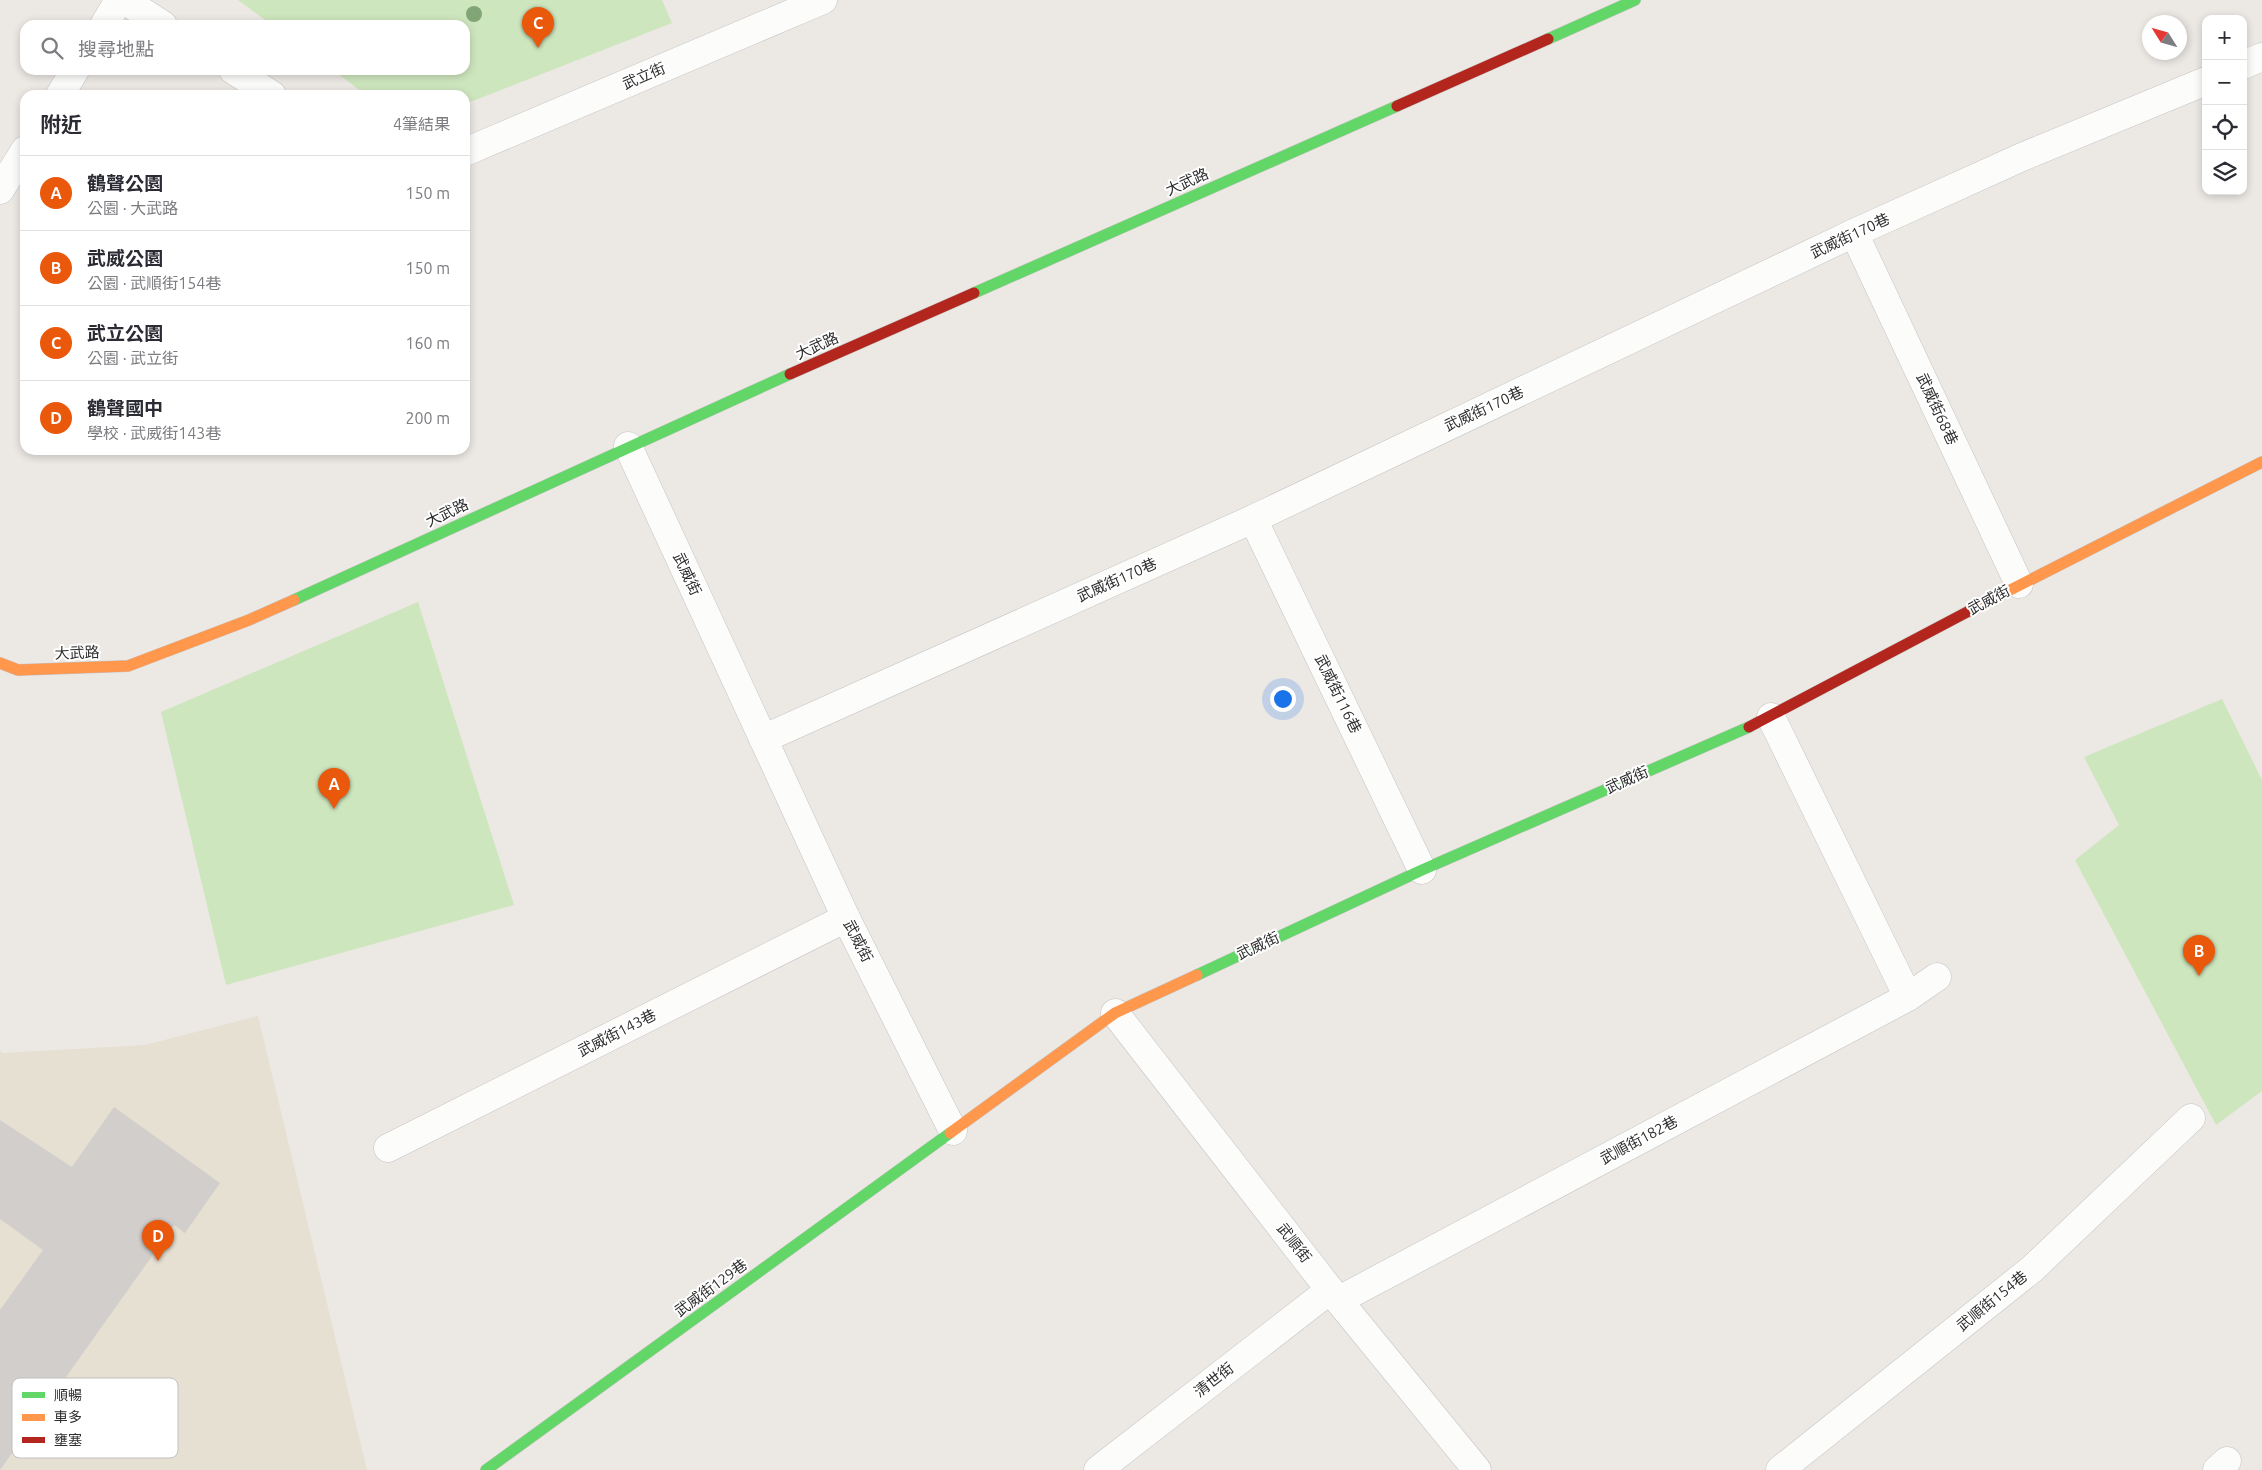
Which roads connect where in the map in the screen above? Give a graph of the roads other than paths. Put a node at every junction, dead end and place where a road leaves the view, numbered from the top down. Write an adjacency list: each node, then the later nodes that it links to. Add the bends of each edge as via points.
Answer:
1 (119, 0): 5 (street)
2 (124, 0): 6 (street)
3 (823, 0): 14 (street, 武立街)
4 (1635, 0): 18 (street, 大武路)
5 (107, 20)
6 (155, 20)
7 (2262, 56): 8 (street)
8 (2247, 63)
9 (72, 75): 12 (street)
10 (241, 75): 13 (street)
11 (2202, 82): 17 (street, 武威街170巷, via 2022,157)
12 (63, 90)
13 (264, 90)
14 (470, 150)
15 (20, 158): 16 (street)
16 (0, 190)
17 (1854, 233): 20 (street, 武威街170巷); 21 (street, 武威街68巷)
18 (628, 446): 22 (street, 大武路, via 249,620 128,666 18,670); 24 (street, 武威街)
19 (2262, 462): 21 (street, 武威街)
20 (1253, 519): 24 (street, 武威街170巷); 25 (street, 武威街116巷)
21 (2019, 584): 23 (street, 武威街)
22 (0, 663)
23 (1771, 717): 25 (street, 武威街); 28 (street)
24 (763, 739): 26 (street, 武威街)
25 (1422, 870): 29 (street, 武威街)
26 (846, 918): 31 (street, 武威街); 32 (street, 武威街143巷)
27 (1937, 977): 28 (street, 武順街182巷)
28 (1908, 997): 33 (street, 武順街182巷)
29 (1115, 1013): 31 (street, 武威街); 33 (street, 武順街)
30 (2191, 1118): 37 (street, 武順街154巷, via 2032,1269)
31 (953, 1131): 34 (street, 武威街129巷)
32 (388, 1148)
33 (1335, 1295): 35 (street, 清世街); 36 (street, 武順街)
34 (486, 1470)
35 (1098, 1470)
36 (1477, 1470)
37 (1780, 1470)

